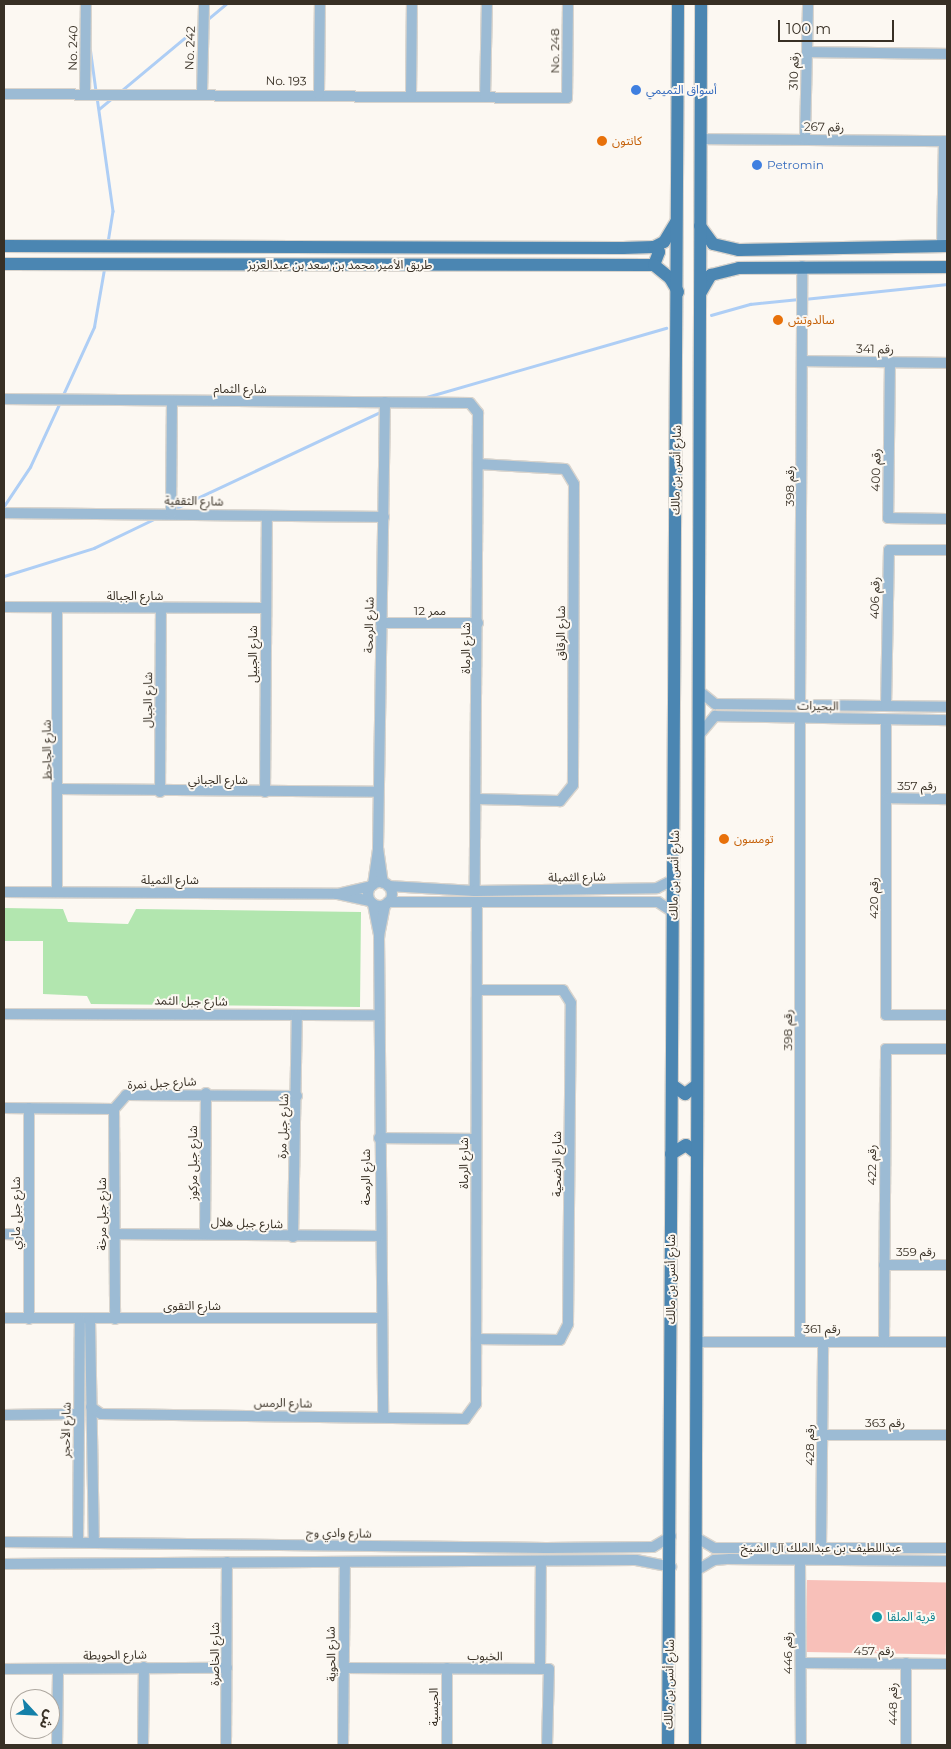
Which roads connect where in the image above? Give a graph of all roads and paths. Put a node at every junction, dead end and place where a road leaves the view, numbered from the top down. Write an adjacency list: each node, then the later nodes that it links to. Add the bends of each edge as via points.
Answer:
1 (86, 4): 13 (street, No. 240)
2 (204, 4): 12 (street, No. 242)
3 (320, 4): 15 (street)
4 (412, 4): 16 (street)
5 (487, 4): 17 (street)
6 (568, 4): 18 (street, No. 248)
7 (678, 4): 22 (main road, شارع أنس بن مالك)
8 (701, 4): 19 (main road, شارع أنس بن مالك)
9 (808, 4): 10 (street, رقم 310)
10 (808, 52): 11 (street); 20 (street, رقم 310)
11 (947, 54)
12 (202, 92): 13 (street, No. 193); 15 (street, No. 193)
13 (85, 93): 14 (street, No. 193)
14 (4, 94)
15 (318, 94): 16 (street, No. 193)
16 (411, 96): 17 (street, No. 193)
17 (485, 97): 18 (street, No. 193)
18 (567, 98)
19 (700, 139): 20 (street, رقم 267); 23 (main road, شارع أنس بن مالك)
20 (805, 139): 21 (street, رقم 267)
21 (946, 141): 25 (street)
22 (678, 216): 26 (main road, via 672,232); 33 (main road, شارع أنس بن مالك)
23 (699, 224): 27 (main road, via 713,244); 34 (main road, شارع أنس بن مالك)
24 (4, 246): 26 (main road, طريق الأمير محمد بن سعد بن عبدالعزيز)
25 (945, 246): 27 (main road)
26 (654, 247): 29 (main road, via 659,252)
27 (738, 250): 32 (main road, via 736,260)
28 (4, 264): 29 (main road, طريق الأمير محمد بن سعد بن عبدالعزيز)
29 (654, 265): 33 (main road, via 670,278)
30 (802, 266): 31 (main road); 32 (main road); 35 (street, رقم 398)
31 (947, 267)
32 (739, 268): 34 (main road, via 711,274)
33 (678, 292): 72 (main road, شارع أنس بن مالك, via 674,555)
34 (699, 297): 55 (main road, شارع أنس بن مالك)
35 (803, 361): 36 (street, رقم 341); 57 (street, رقم 398)
36 (890, 362): 37 (street, رقم 341); 47 (street, رقم 400, via 888,518)
37 (947, 363)
38 (4, 399): 39 (street, شارع الثمام)
39 (172, 402): 40 (street, شارع الثمام); 44 (street)
40 (385, 402): 41 (street, شارع الثمام, via 470,403); 46 (street, شارع الرمحة)
41 (474, 407): 42 (street, شارع الرماة, via 478,413)
42 (478, 464): 54 (street, شارع الرماة); 70 (street, شارع الرقاق, via 565,469 574,484 573,785 560,801)
43 (4, 513): 44 (street, شارع الثقفية)
44 (171, 513): 45 (street, شارع الثقفية)
45 (267, 516): 46 (street, شارع الثقفية); 52 (street, شارع الجبيل)
46 (384, 516): 53 (street, شارع الرمحة)
47 (947, 519)
48 (947, 550): 58 (street, رقم 406, via 889,550)
49 (4, 607): 50 (street, شارع الجبالة)
50 (57, 608): 51 (street, شارع الجبالة); 65 (street, شارع الجاحظ)
51 (161, 608): 52 (street, شارع الجبالة); 66 (street, شارع الجبال)
52 (266, 608): 67 (street, شارع الجبيل)
53 (381, 623): 54 (street, ممر 12); 68 (street, شارع الرمحة)
54 (478, 624): 70 (street, شارع الرماة)
55 (699, 691): 56 (street, البحيرات, via 716,704); 64 (main road, شارع أنس بن مالك)
56 (735, 704): 57 (street, البحيرات); 60 (street, via 727,709)
57 (800, 705): 58 (street, البحيرات)
58 (886, 706): 59 (street, البحيرات)
59 (947, 707)
60 (733, 717): 61 (street, البحيرات); 64 (street, البحيرات, via 715,716)
61 (800, 719): 62 (street, البحيرات); 115 (street, رقم 398)
62 (886, 720): 63 (street, البحيرات); 69 (street, رقم 420)
63 (947, 720)
64 (698, 736): 90 (main road, شارع أنس بن مالك)
65 (60, 789): 66 (street, شارع الجباني); 76 (street, شارع الجاحظ)
66 (160, 792): 67 (street, شارع الجباني)
67 (265, 792): 68 (street, شارع الجباني)
68 (377, 792): 73 (street, شارع الرمحة)
69 (887, 798): 71 (street, رقم 357); 87 (street, رقم 420, via 886,1016)
70 (478, 799): 74 (street, شارع الرماة)
71 (947, 799)
72 (675, 879): 74 (street, شارع الثميلة, via 657,888); 81 (main road, شارع أنس بن مالك)
73 (379, 885): 74 (street, شارع الثميلة); 77 (street, شارع الثميلة); 79 (street); 80 (street, via 392,895)
74 (475, 891)
75 (4, 892): 76 (street, شارع الثميلة)
76 (57, 892): 77 (street, شارع الثميلة)
77 (337, 894): 79 (street, شارع الثميلة)
78 (476, 902): 80 (street, شارع الثميلة); 81 (street, شارع الثميلة, via 658,902); 83 (street, شارع الرماة)
79 (371, 903): 80 (street, شارع الثميلة); 82 (street)
80 (387, 904): 82 (street)
81 (673, 912): 89 (main road, شارع أنس بن مالك)
82 (379, 936): 85 (street, شارع الرمحة)
83 (477, 990): 97 (street, شارع الرماة); 113 (street, شارع الرضحية, via 562,990 571,1003 571,1013 568,1324 560,1340)
84 (4, 1014): 86 (street, شارع جبل الثمد)
85 (379, 1014): 86 (street, شارع جبل الثمد); 96 (street, شارع الرمحة)
86 (297, 1015): 92 (street, شارع جبل مرة)
87 (947, 1015)
88 (947, 1049): 106 (street, رقم 422, via 886,1049)
89 (672, 1085): 90 (main road, via 685,1094); 99 (main road, شارع أنس بن مالك)
90 (697, 1085): 98 (main road, شارع أنس بن مالك)
91 (206, 1093): 92 (street, شارع جبل نمرة); 95 (street, شارع جبل نمرة, via 126,1095); 103 (street, شارع جبل مركوز)
92 (297, 1096): 105 (street, شارع جبل مرة)
93 (4, 1108): 94 (street)
94 (28, 1108): 95 (street); 101 (street, شارع جبل ماري)
95 (114, 1109): 102 (street, شارع جبل مرخة)
96 (379, 1138): 97 (street); 104 (street, شارع الرمحة)
97 (476, 1139): 113 (street, شارع الرماة)
98 (696, 1153): 99 (main road, via 686,1145); 114 (main road, شارع أنس بن مالك)
99 (671, 1154): 130 (main road, شارع أنس بن مالك)
100 (4, 1234): 101 (street)
101 (28, 1234): 111 (street, شارع جبل ماري)
102 (114, 1234): 103 (street, شارع جبل هلال); 109 (street, شارع جبل مرخة)
103 (205, 1234): 105 (street, شارع جبل هلال)
104 (379, 1236): 105 (street, شارع جبل هلال); 110 (street, شارع الرمحة)
105 (293, 1237)
106 (884, 1265): 107 (street, رقم 359); 117 (street, رقم 422)
107 (947, 1265)
108 (4, 1318): 111 (street, شارع التقوى)
109 (115, 1318): 110 (street, شارع التقوى); 112 (street, شارع التقوى)
110 (380, 1318): 123 (street, شارع الرمحة)
111 (29, 1319): 112 (street, شارع التقوى)
112 (85, 1319): 119 (street, شارع الأحجر); 120 (street, شارع الأحجر)
113 (476, 1339): 124 (street, شارع الرماة, via 476,1404)
114 (696, 1342): 115 (street, رقم 361); 131 (main road, شارع أنس بن مالك)
115 (800, 1342): 116 (street, رقم 361)
116 (823, 1342): 117 (street, رقم 361); 126 (street, رقم 428)
117 (884, 1342): 118 (street, رقم 361)
118 (947, 1342)
119 (91, 1407): 121 (street); 125 (street, شارع الأحجر)
120 (79, 1414): 122 (street); 128 (street, شارع الأحجر)
121 (101, 1414): 123 (street, شارع الرمس); 125 (street)
122 (4, 1415)
123 (383, 1417): 124 (street, شارع الرمس)
124 (465, 1419)
125 (91, 1423): 129 (street, شارع الأحجر)
126 (822, 1435): 127 (street, رقم 363); 138 (street, رقم 428)
127 (947, 1435)
128 (78, 1477): 129 (street); 132 (street, شارع الأحجر)
129 (90, 1477): 133 (street, شارع الأحجر)
130 (671, 1536): 135 (street, شارع وادي وج, via 657,1546); 149 (main road, شارع أنس بن مالك)
131 (697, 1538): 137 (street, عبداللطيف بن عبدالملك آل الشيخ, via 714,1548); 150 (main road, شارع أنس بن مالك)
132 (78, 1541): 133 (street, شارع وادي وج); 134 (street, شارع وادي وج)
133 (94, 1541): 135 (street, شارع وادي وج)
134 (4, 1542)
135 (636, 1547): 140 (street)
136 (845, 1547): 138 (street, عبداللطيف بن عبدالملك آل الشيخ); 139 (street, عبداللطيف بن عبدالملك آل الشيخ); 143 (street)
137 (736, 1548): 138 (street, عبداللطيف بن عبدالملك آل الشيخ); 141 (street, via 729,1552)
138 (821, 1548)
139 (947, 1548)
140 (636, 1560): 146 (street); 149 (street)
141 (736, 1560): 142 (street, عبداللطيف بن عبدالملك آل الشيخ); 150 (street, عبداللطيف بن عبدالملك آل الشيخ, via 714,1560)
142 (800, 1561): 143 (street, عبداللطيف بن عبدالملك آل الشيخ); 151 (street, رقم 446)
143 (845, 1561): 144 (street, عبداللطيف بن عبدالملك آل الشيخ)
144 (947, 1561)
145 (227, 1562): 147 (street); 148 (street); 155 (street, شارع الخاصرة)
146 (542, 1562): 147 (street); 160 (street)
147 (345, 1563): 156 (street, شارع الحوية)
148 (4, 1564)
149 (671, 1568): 167 (main road, شارع أنس بن مالك)
150 (697, 1570): 168 (main road, شارع أنس بن مالك)
151 (801, 1663): 152 (street, رقم 457); 169 (street, رقم 446)
152 (906, 1663): 153 (street, رقم 457); 170 (street, رقم 448)
153 (947, 1664)
154 (144, 1667): 155 (street, شارع الحويطة); 159 (street, شارع الحويطة); 162 (street)
155 (227, 1668): 163 (street, شارع الخاصرة)
156 (345, 1668): 157 (street, الخبوب); 164 (street, شارع الحوية)
157 (447, 1668): 160 (street, الخبوب); 165 (street, الحيسية)
158 (4, 1669): 159 (street, شارع الحويطة)
159 (58, 1669): 161 (street)
160 (540, 1669): 166 (street, via 549,1669)
161 (57, 1745)
162 (142, 1745)
163 (226, 1745)
164 (343, 1745)
165 (447, 1745)
166 (548, 1745)
167 (668, 1745)
168 (695, 1745)
169 (801, 1745)
170 (906, 1745)

